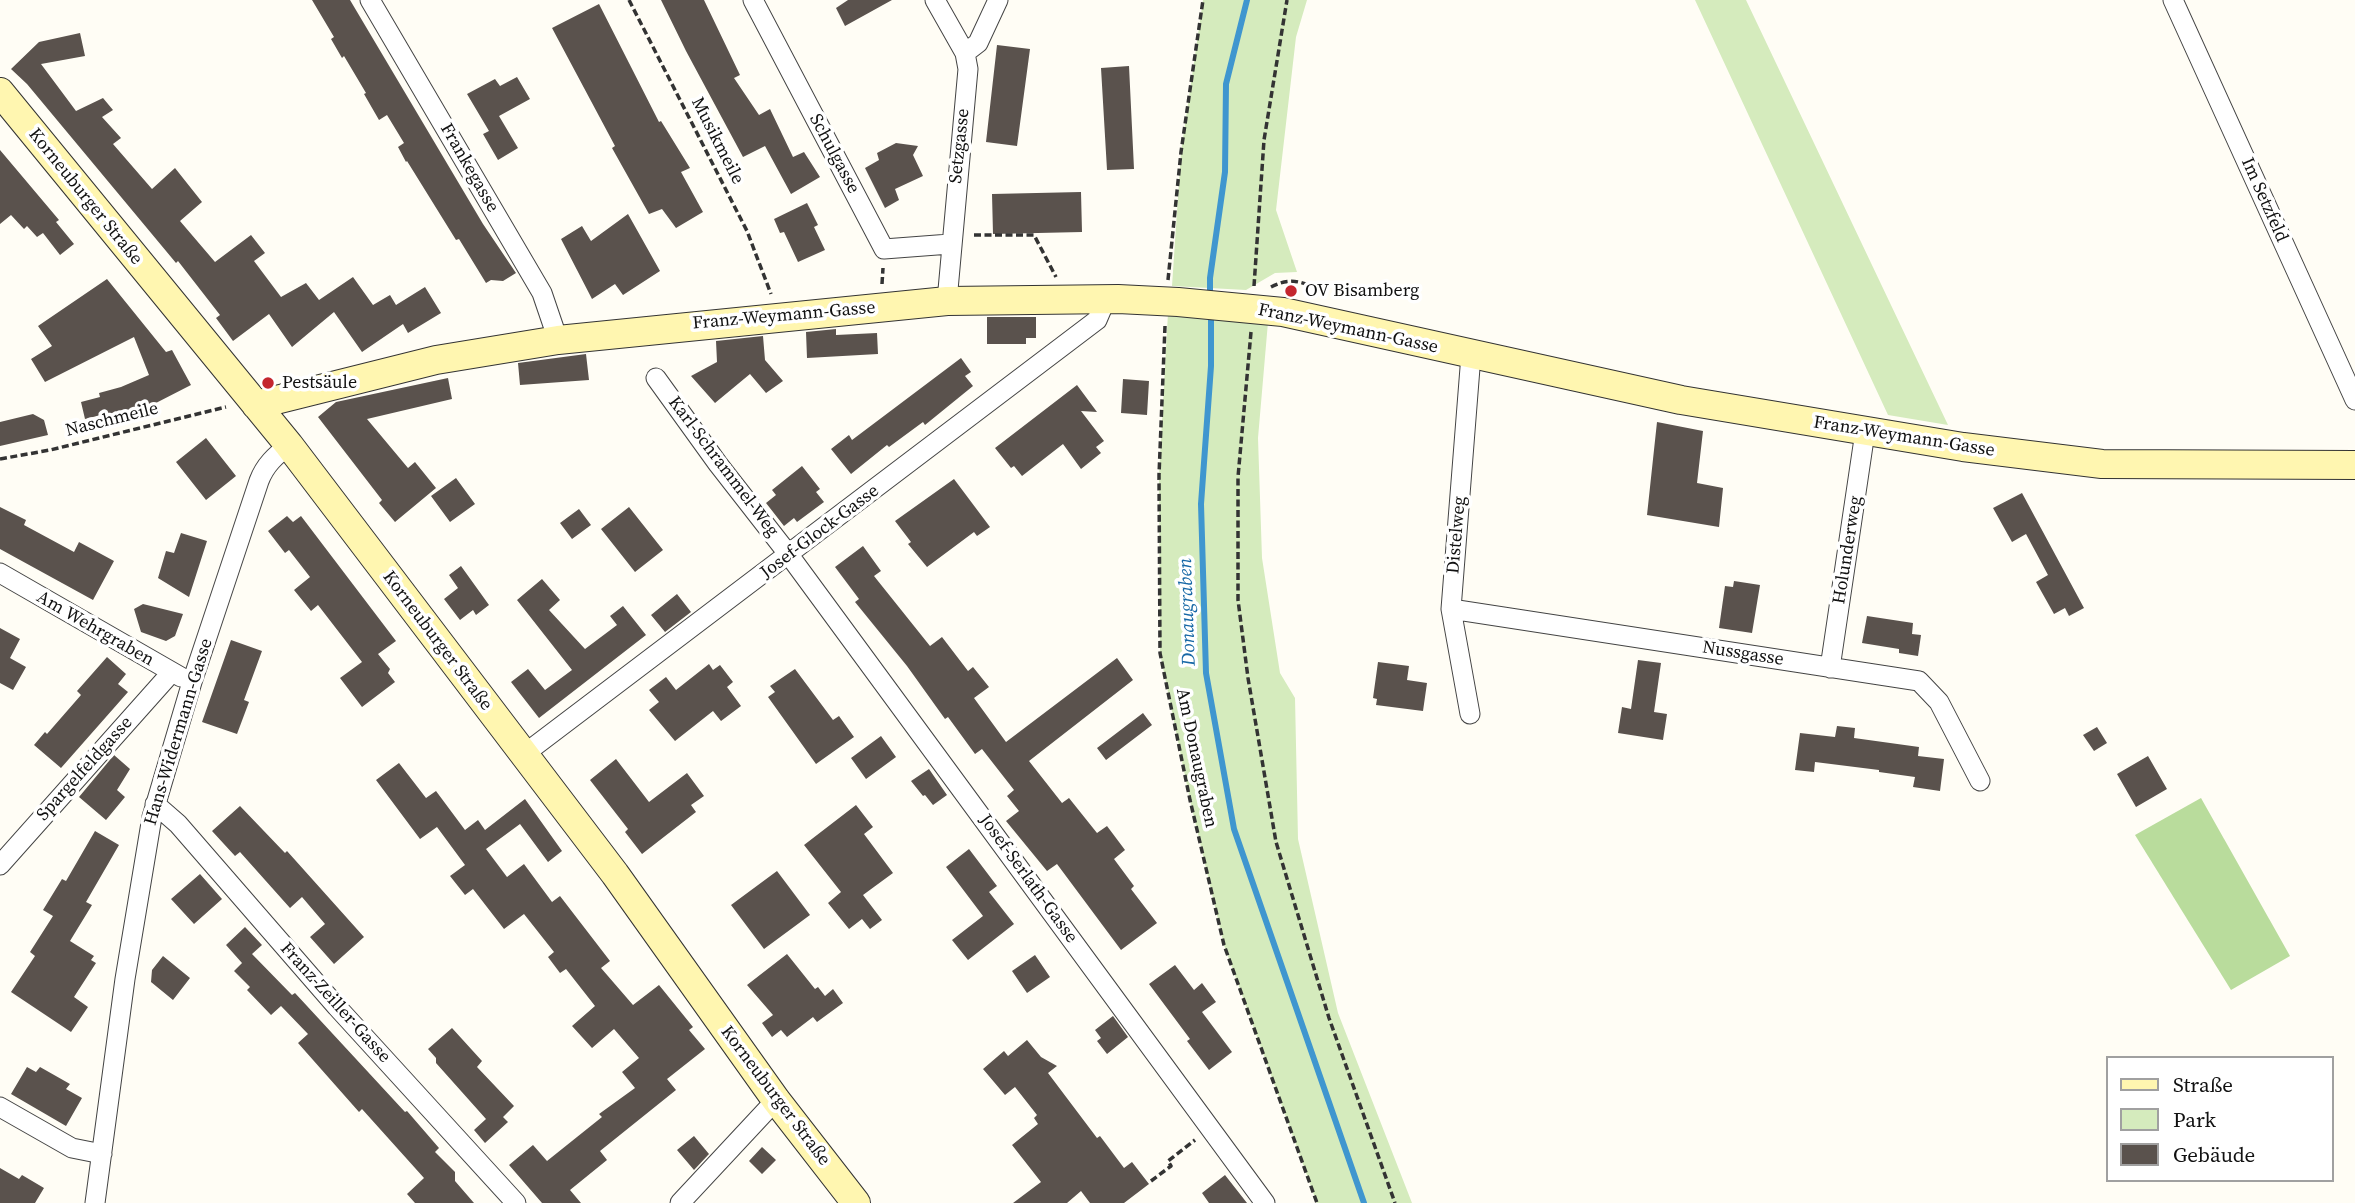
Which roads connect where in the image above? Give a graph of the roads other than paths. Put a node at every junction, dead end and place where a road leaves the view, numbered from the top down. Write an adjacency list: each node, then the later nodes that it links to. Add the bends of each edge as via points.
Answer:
1 (370, 0): 11 (street, Frankegasse, via 542,293)
2 (753, 0): 8 (street, Schulgasse, via 884,248)
3 (935, 0): 6 (street)
4 (998, 0): 6 (street, via 978,43)
5 (2174, 0): 14 (street, Im Setzfeld)
6 (965, 53): 8 (street, Setzgasse, via 968,69)
7 (0, 93): 15 (street, Korneuburger Straße)
8 (957, 240): 10 (street, Setzgasse)
9 (1106, 299): 10 (street, Franz-Weymann-Gasse); 12 (street, Franz-Weymann-Gasse, via 1170,297 1250,304); 19 (street, Josef-Glock-Gasse, via 1097,320)
10 (947, 301): 11 (street, Franz-Weymann-Gasse)
11 (558, 340): 15 (street, Franz-Weymann-Gasse, via 436,360)
12 (1471, 355): 16 (street, Franz-Weymann-Gasse, via 1681,400); 21 (street, Distelweg)
13 (656, 378): 19 (street, Karl-Schrammel-Weg)
14 (2355, 400)
15 (243, 405): 17 (street, Korneuburger Straße)
16 (1865, 432): 18 (street, Franz-Weymann-Gasse, via 2102,464); 22 (street, Holunderweg)
17 (289, 445): 24 (street, Hans-Widermann-Gasse, via 263,470); 26 (street, Korneuburger Straße)
18 (2355, 465)
19 (789, 555): 26 (street, Josef-Glock-Gasse); 37 (street, Josef-Serlath-Gasse)
20 (0, 573): 23 (street, Am Wehrgraben)
21 (1451, 609): 22 (street, Nussgasse); 25 (street, Distelweg)
22 (1830, 668): 27 (street, Nussgasse, via 1919,681 1939,702)
23 (171, 673): 24 (street, Am Wehrgraben); 29 (street, Spargelfeldgasse)
24 (192, 682): 28 (street, Hans-Widermann-Gasse)
25 (1469, 714)
26 (523, 755): 30 (street, Korneuburger Straße, via 615,874)
27 (1980, 781)
28 (155, 804): 32 (street, Hans-Widermann-Gasse, via 136,905); 34 (street, Franz-Zeiller-Gasse, via 178,824)
29 (0, 865)
30 (776, 1100): 35 (street); 36 (street, Korneuburger Straße)
31 (0, 1107): 32 (street, via 72,1148)
32 (102, 1154): 33 (street, Hans-Widermann-Gasse)
33 (95, 1203)
34 (516, 1203)
35 (680, 1203)
36 (856, 1203)
37 (1265, 1203)

